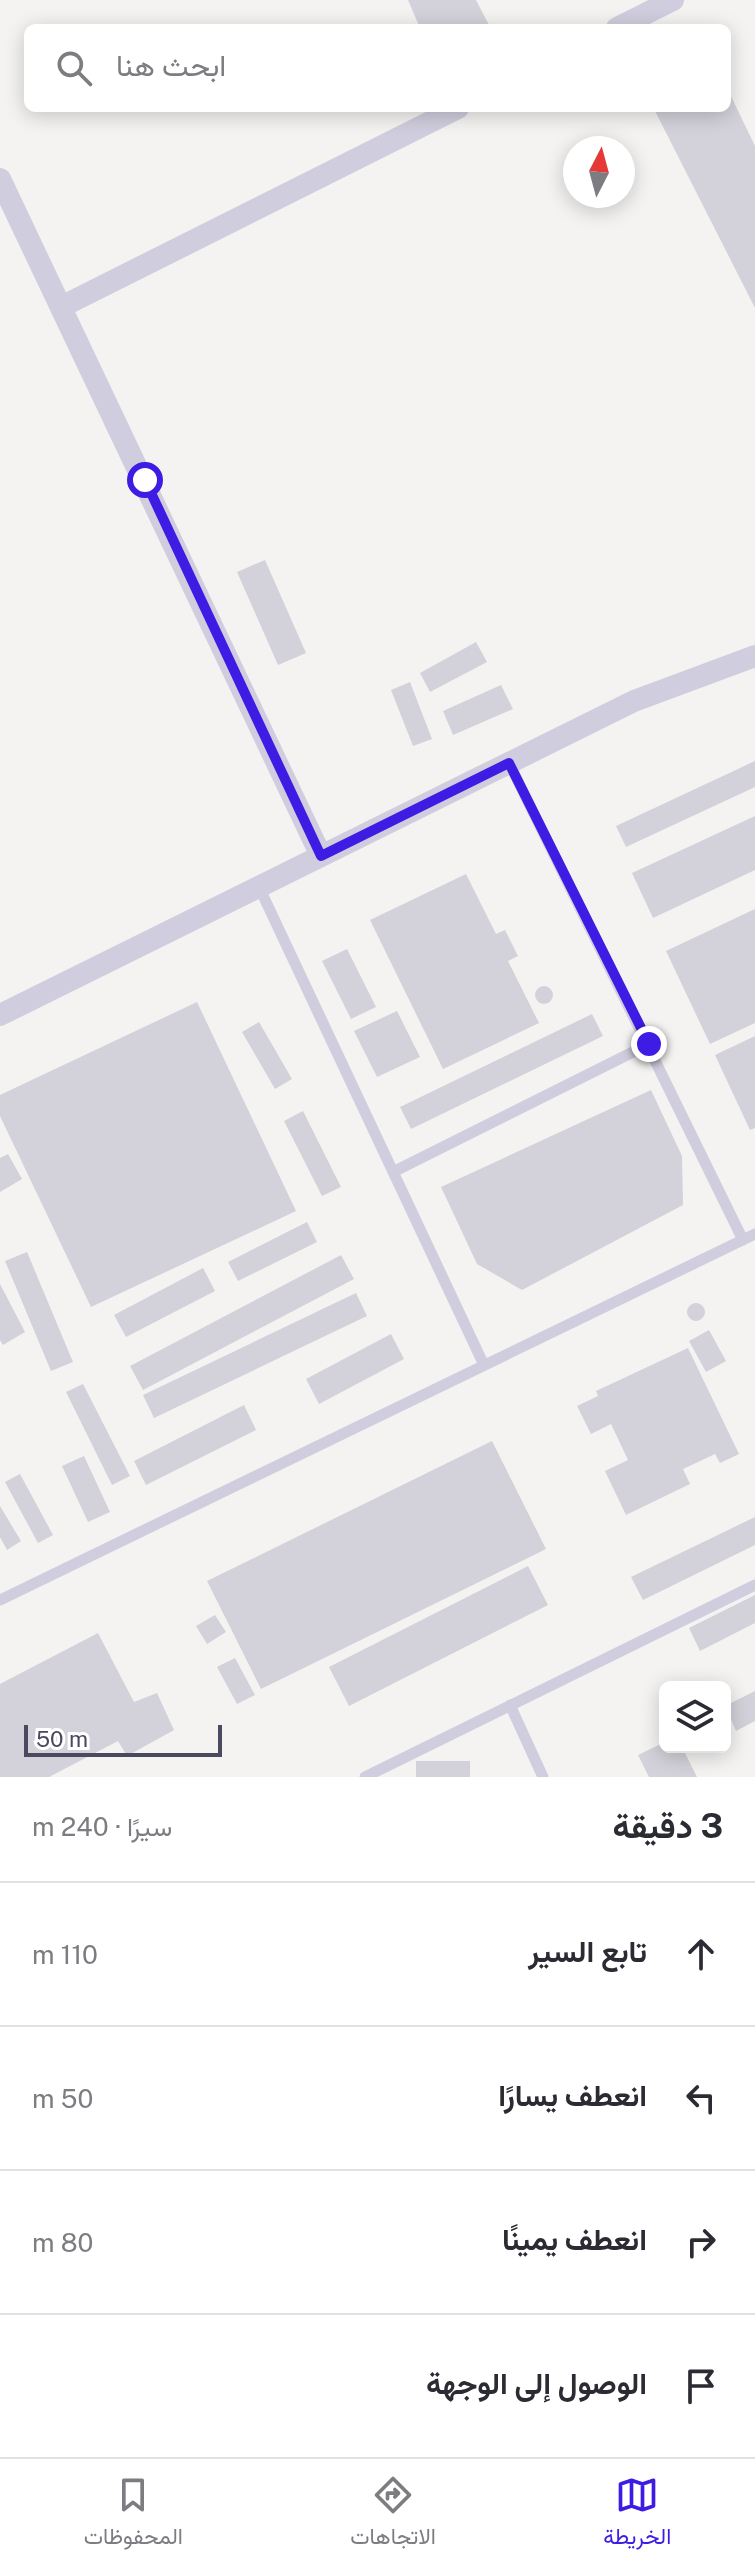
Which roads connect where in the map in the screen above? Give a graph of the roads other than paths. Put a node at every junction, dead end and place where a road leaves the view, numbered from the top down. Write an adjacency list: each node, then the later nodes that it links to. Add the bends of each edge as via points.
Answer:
1 (673, 0): 2 (street)
2 (625, 24)
3 (450, 112): 5 (street)
4 (0, 179): 5 (street)
5 (63, 306): 8 (street)
6 (755, 656): 7 (street, via 634,701)
7 (509, 763): 8 (street); 11 (lane)
8 (321, 856): 9 (street)
9 (259, 887): 10 (street); 12 (lane)
10 (0, 1015)
11 (649, 1044): 12 (lane); 14 (lane)
12 (393, 1172): 15 (lane)
13 (755, 1234): 14 (lane)
14 (743, 1240): 15 (lane)
15 (483, 1363): 17 (lane)
16 (755, 1585): 18 (lane)
17 (0, 1600)
18 (510, 1705): 19 (lane); 20 (lane)
19 (365, 1777)
20 (543, 1777)

